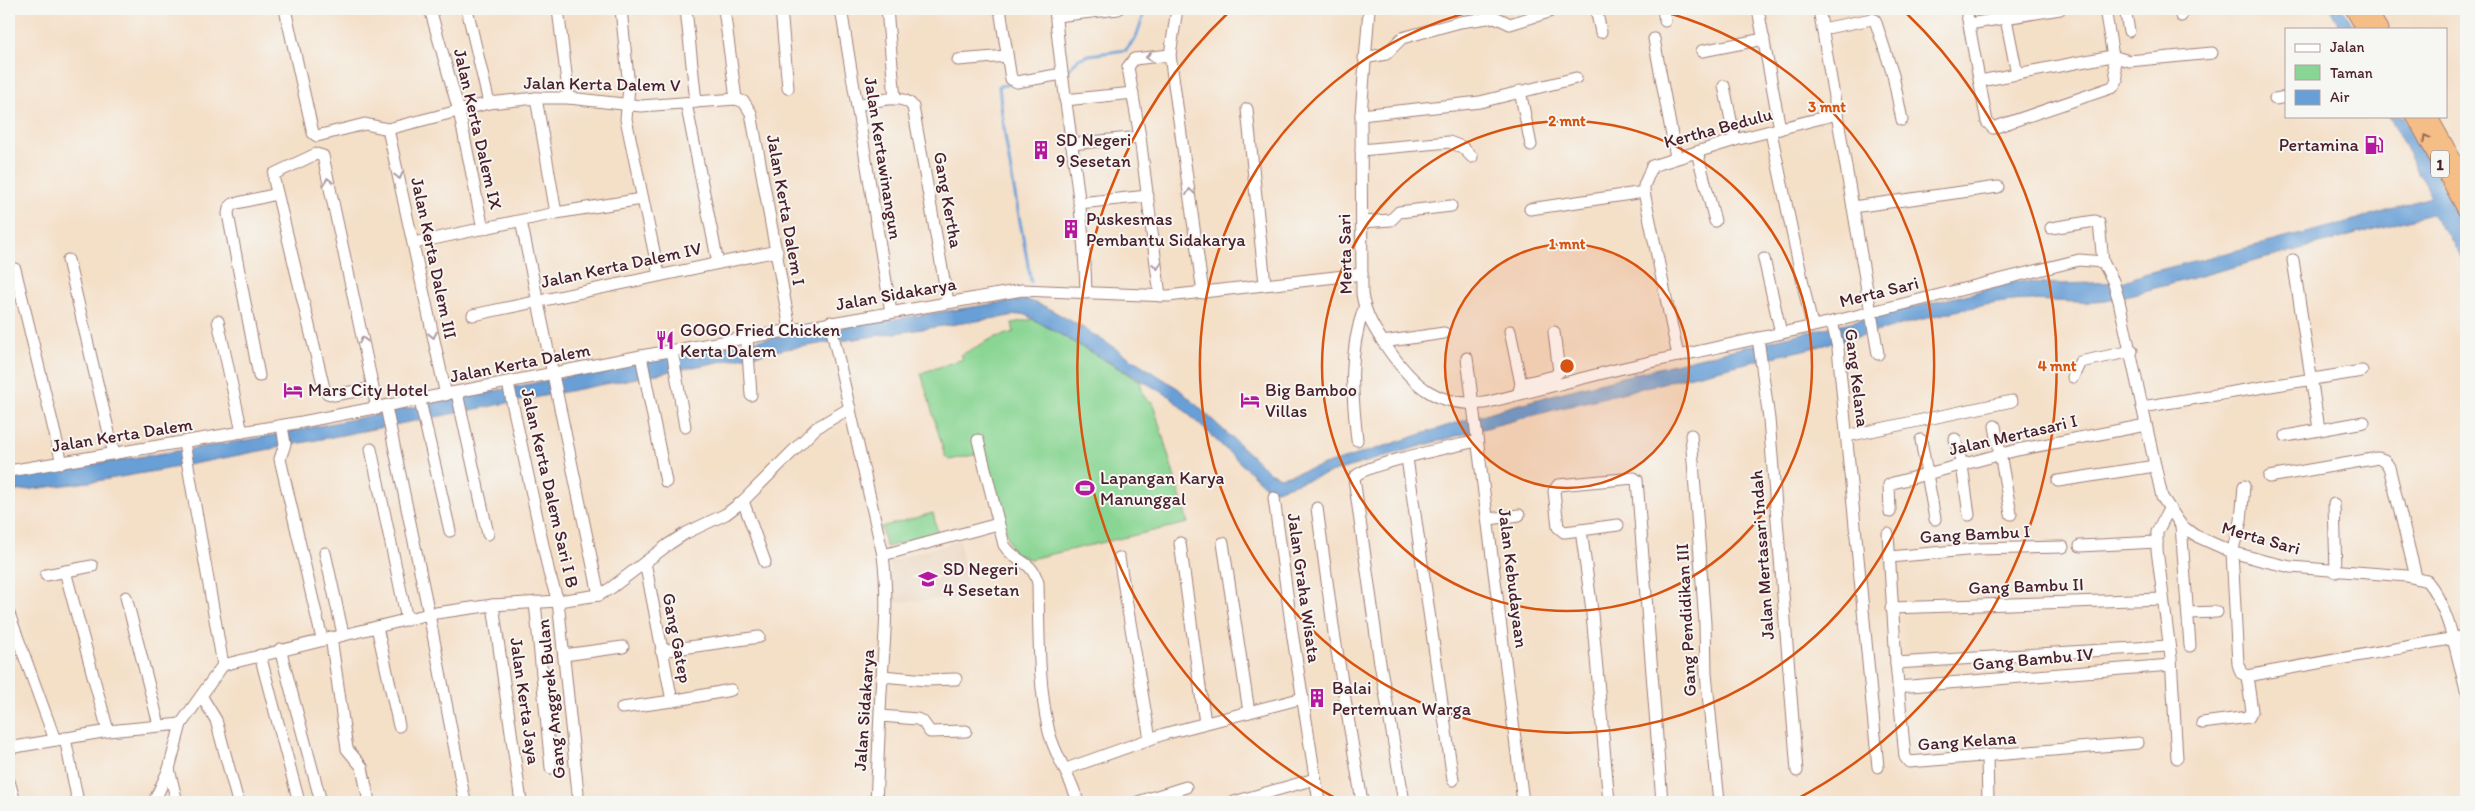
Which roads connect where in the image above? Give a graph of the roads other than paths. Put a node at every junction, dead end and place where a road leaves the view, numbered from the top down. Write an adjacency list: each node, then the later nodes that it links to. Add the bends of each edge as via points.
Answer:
1 (285, 9): 68 (street, Jalan Kerta Dalem V, via 315,136 365,124)
2 (430, 9): 62 (street, Jalan Kerta Dalem IX)
3 (467, 9): 57 (street)
4 (558, 9): 53 (street)
5 (621, 9): 59 (street, via 629,88)
6 (686, 9): 58 (street)
7 (724, 9): 55 (street, Jalan Kerta Dalem I)
8 (781, 9): 49 (street)
9 (841, 9): 60 (street, Jalan Kertawinangun)
10 (887, 9): 54 (street)
11 (1000, 9): 40 (street)
12 (1118, 9): 25 (street)
13 (1177, 9): 39 (street)
14 (1369, 9): 42 (street, Merta Sari)
15 (1596, 9): 34 (street)
16 (1663, 9): 28 (street)
17 (1758, 9): 36 (street)
18 (1819, 9): 32 (street)
19 (1966, 9): 29 (street)
20 (2060, 9): 27 (street)
21 (2105, 9): 41 (street)
22 (2125, 9): 33 (street)
23 (2353, 9): 30 (highway)
24 (2368, 9): 31 (highway)
25 (1056, 12): 44 (street)
26 (1549, 12): 42 (street, via 1510,24 1495,17 1460,22 1402,38 1386,54)
27 (2005, 13): 29 (street); 45 (street)
28 (1665, 21)
29 (1969, 24): 47 (street)
30 (2363, 28)
31 (2379, 28)
32 (1822, 29): 63 (street); 67 (street, via 1875,20 1893,75)
33 (2129, 31)
34 (1601, 32)
35 (1654, 39): 77 (street)
36 (1764, 39): 37 (street); 69 (street)
37 (1702, 51)
38 (2212, 53): 41 (street, via 2129,61)
39 (1170, 55): 51 (street, one-way to 51, via 1130,62); 107 (street, one-way to 39)
40 (1006, 56): 43 (street); 44 (street, via 1014,82)
41 (2112, 56): 45 (street); 47 (street, via 2116,80 2113,87 1992,128 1987,122)
42 (1364, 58): 64 (street, Merta Sari)
43 (958, 60)
44 (1062, 74): 56 (street)
45 (2017, 74): 47 (street)
46 (1576, 78): 50 (street)
47 (1980, 81)
48 (1724, 86): 71 (street)
49 (788, 88)
50 (1520, 91): 64 (street, via 1480,102); 73 (street)
51 (1133, 93): 56 (street); 70 (street)
52 (536, 98): 53 (street, Jalan Kerta Dalem V); 57 (street, Jalan Kerta Dalem V); 89 (street)
53 (569, 98): 59 (street, Jalan Kerta Dalem V)
54 (895, 99): 60 (street); 109 (street, Gang Kertha, via 912,104)
55 (740, 100): 58 (street, Jalan Kerta Dalem V); 96 (street, Jalan Kerta Dalem I, via 751,113)
56 (1065, 100): 72 (street)
57 (489, 103): 62 (street, Jalan Kerta Dalem V)
58 (691, 103): 59 (street, Jalan Kerta Dalem V); 101 (street)
59 (627, 104): 83 (street, via 626,119)
60 (857, 105): 112 (street, Jalan Kertawinangun)
61 (1247, 108): 105 (street)
62 (459, 111): 68 (street, Jalan Kerta Dalem V); 94 (street, Jalan Kerta Dalem IX)
63 (1837, 114): 69 (street, Kertha Bedulu); 86 (street)
64 (1361, 115): 74 (street, Merta Sari)
65 (2415, 118): 88 (highway, 1, one-way to 65)
66 (2430, 118): 78 (highway, 1)
67 (1902, 120)
68 (388, 129): 95 (street, Jalan Kerta Dalem III, one-way to 95)
69 (1776, 133): 71 (street, Kertha Bedulu); 118 (street)
70 (1140, 137): 72 (street); 82 (street)
71 (1735, 140): 75 (street, Kertha Bedulu)
72 (1071, 144): 84 (street)
73 (1531, 145)
74 (1361, 150): 76 (street, via 1449,142 1462,147); 92 (street, Merta Sari)
75 (1697, 152): 77 (street, Kertha Bedulu); 91 (street)
76 (1472, 157)
77 (1676, 157): 80 (street, Kertha Bedulu, via 1652,166)
78 (2466, 182)
79 (1998, 187): 86 (street)
80 (1644, 192): 87 (street); 130 (street, Kertha Bedulu)
81 (277, 194): 134 (street, via 233,204 228,214); 139 (street, via 325,391 334,395); 139 (street, one-way to 81, via 322,154 274,174)
82 (1148, 196): 84 (street); 108 (street, one-way to 108)
83 (642, 199): 89 (street); 104 (street)
84 (1079, 203): 106 (street)
85 (1451, 206): 92 (street, via 1399,212 1391,220)
86 (1853, 207): 113 (street)
87 (1530, 209)
88 (2466, 211)
89 (556, 213): 90 (street)
90 (521, 221): 94 (street); 110 (street)
91 (1714, 221)
92 (1362, 222): 103 (street, Merta Sari)
93 (2051, 228): 100 (street, via 2099,223)
94 (483, 229): 95 (street)
95 (414, 243): 141 (street, Jalan Kerta Dalem III, one-way to 141)
96 (776, 250): 101 (street, Jalan Kerta Dalem IV); 119 (street, Jalan Kerta Dalem I)
97 (1764, 259): 123 (street)
98 (68, 260): 166 (street)
99 (2293, 260): 137 (street)
100 (2103, 262): 113 (street, Merta Sari, via 2080,260); 127 (street, Merta Sari, via 2113,280)
101 (718, 263): 104 (street, Jalan Kerta Dalem IV)
102 (15, 269): 169 (street)
103 (1362, 274): 105 (street, Jalan Sidakarya); 111 (street, Merta Sari)
104 (658, 275): 110 (street, Jalan Kerta Dalem IV)
105 (1265, 284): 107 (street, Jalan Sidakarya)
106 (1086, 293): 108 (street, Jalan Sidakarya); 109 (street, Jalan Sidakarya, via 1022,290)
107 (1203, 293): 108 (street, Jalan Sidakarya)
108 (1160, 296)
109 (948, 302): 112 (street, Jalan Sidakarya)
110 (539, 303): 114 (street, Jalan Kerta Dalem IV); 135 (street)
111 (1364, 308): 126 (street, Merta Sari); 162 (street, via 1355,334 1352,374)
112 (890, 312): 117 (street, Jalan Sidakarya)
113 (1871, 313): 116 (street, Merta Sari); 129 (street)
114 (473, 315)
115 (218, 321): 155 (street)
116 (1832, 324): 118 (street, Merta Sari); 157 (street, Gang Kelana, via 1838,348)
117 (831, 325): 119 (street, Jalan Kerta Dalem); 147 (street, Jalan Sidakarya)
118 (1812, 326): 123 (street, Merta Sari)
119 (790, 329): 124 (street, Jalan Kerta Dalem)
120 (1510, 331): 140 (street)
121 (1554, 332): 140 (street, via 1559,372)
122 (1444, 333): 126 (street)
123 (1781, 333): 125 (street, Merta Sari)
124 (748, 339): 128 (street, Jalan Kerta Dalem); 142 (street)
125 (1758, 340): 130 (street, Merta Sari); 269 (street, Jalan Mertasari Indah, via 1769,419)
126 (1383, 342): 148 (street, Merta Sari, via 1406,375 1420,387)
127 (2132, 351): 136 (street, via 2080,362); 145 (street, Merta Sari)
128 (672, 352): 132 (street, Jalan Kerta Dalem); 152 (street)
129 (1878, 354)
130 (1678, 356): 140 (street, Merta Sari)
131 (1468, 358): 148 (street, Jalan Kebudayaan)
132 (641, 359): 135 (street, Jalan Kerta Dalem); 176 (street)
133 (2362, 371): 137 (street)
134 (259, 376)
135 (554, 376): 138 (street, Jalan Kerta Dalem); 213 (street)
136 (2073, 377)
137 (2311, 379): 145 (street); 154 (street)
138 (509, 385): 141 (street, Jalan Kerta Dalem); 216 (street, Jalan Kerta Dalem Sari I B, via 549,573)
139 (373, 388): 146 (street)
140 (1520, 389): 148 (street, Merta Sari)
141 (453, 395): 144 (street, Jalan Kerta Dalem); 194 (street, Jalan Kerta Dalem III, via 464,418)
142 (751, 395)
143 (2012, 401): 157 (street)
144 (420, 402): 146 (street, Jalan Kerta Dalem); 193 (street)
145 (2142, 407): 150 (street, Merta Sari)
146 (383, 408): 153 (street, Jalan Kerta Dalem); 222 (street)
147 (850, 408): 179 (street, via 816,428); 203 (street, Jalan Sidakarya)
148 (1473, 409): 159 (street, Jalan Kebudayaan)
149 (2364, 422): 154 (street)
150 (2146, 424): 167 (street, Jalan Mertasari I); 171 (street, Merta Sari)
151 (1995, 426): 167 (street)
152 (685, 427)
153 (283, 428): 155 (street, Jalan Kerta Dalem); 227 (street, via 285,444 280,459)
154 (2319, 429): 158 (street)
155 (242, 432): 164 (street, Jalan Kerta Dalem)
156 (1691, 435): 295 (street, Gang Pendidikan III, via 1706,674)
157 (1846, 436): 265 (street, Gang Kelana)
158 (2286, 436)
159 (1477, 438): 168 (street); 187 (street, Jalan Kebudayaan)
160 (1955, 439): 170 (street)
161 (978, 440): 189 (street)
162 (1358, 440)
163 (1921, 440): 173 (street)
164 (185, 445): 166 (street, Jalan Kerta Dalem); 238 (street)
165 (371, 449): 223 (street)
166 (114, 454): 169 (street, Jalan Kerta Dalem)
167 (1999, 455): 170 (street, Jalan Mertasari I); 184 (street)
168 (1407, 458): 271 (street); 291 (street, via 1360,472 1355,475 1353,484)
169 (62, 463): 172 (street, Jalan Kerta Dalem)
170 (1962, 464): 173 (street, Jalan Mertasari I); 186 (street)
171 (2155, 466): 175 (street); 182 (street, Merta Sari)
172 (9, 471)
173 (1926, 474): 183 (street, Jalan Mertasari I, via 1889,485); 188 (street)
174 (2269, 477): 212 (street, via 2378,458 2384,460 2396,492)
175 (2058, 481)
176 (666, 482)
177 (2244, 486): 201 (street, via 2241,521)
178 (1274, 498): 247 (street, Jalan Graha Wisata)
179 (743, 501): 206 (street, via 726,514 686,533); 207 (street)
180 (2334, 504): 210 (street)
181 (1317, 508): 290 (street)
182 (2168, 509): 191 (street, Merta Sari); 196 (street, via 2157,532)
183 (1890, 512)
184 (2011, 514)
185 (1519, 515): 187 (street)
186 (1969, 515)
187 (1489, 518): 292 (street, Jalan Kebudayaan)
188 (1935, 519)
189 (998, 524): 203 (street); 268 (street, via 1004,545 1010,553 1032,567 1038,583 1040,656 1048,724 1054,748)
190 (1618, 525): 192 (street)
191 (2181, 525): 201 (street, Merta Sari, via 2194,535); 221 (street)
192 (1581, 530): 293 (street); 294 (street, via 1560,530 1556,486 1637,480)
193 (450, 531)
194 (488, 534)
195 (1888, 534): 204 (street, Gang Kelana)
196 (2157, 542): 199 (street); 215 (street)
197 (1223, 543): 250 (street)
198 (1180, 544): 252 (street)
199 (2080, 546)
200 (2063, 547): 204 (street, Gang Bambu I, via 1977,549)
201 (2232, 552): 210 (street, Merta Sari, via 2291,567); 241 (street, via 2238,664 2241,674)
202 (325, 553): 227 (street)
203 (883, 555): 240 (street, Jalan Sidakarya, via 887,613)
204 (1890, 557): 219 (street, Gang Kelana)
205 (1119, 558): 260 (street)
206 (645, 562): 213 (street); 234 (street, Gang Gatep)
207 (765, 562)
208 (92, 566): 209 (street)
209 (65, 571): 211 (street); 257 (street)
210 (2336, 572): 212 (street, Merta Sari)
211 (46, 575)
212 (2416, 577): 229 (street, via 2427,581 2435,592)
213 (599, 595): 216 (street)
214 (126, 597): 255 (street)
215 (2163, 599): 219 (street, Gang Bambu II); 230 (street)
216 (558, 601): 217 (street); 236 (street, Gang Anggrek Bulan)
217 (535, 602): 218 (street); 266 (street)
218 (493, 605): 222 (street); 284 (street, Jalan Kerta Jaya)
219 (1891, 608): 237 (street, Gang Kelana)
220 (2217, 612): 221 (street)
221 (2188, 613): 231 (street)
222 (429, 614): 223 (street); 283 (street)
223 (407, 620): 225 (street)
224 (10, 621): 259 (street)
225 (377, 626): 227 (street); 256 (street)
226 (2466, 636): 229 (street)
227 (332, 637): 233 (street); 282 (street, via 347,749 362,767)
228 (759, 637): 234 (street)
229 (2452, 640): 241 (street); 245 (street)
230 (2168, 646): 237 (street); 239 (street)
231 (2190, 646)
232 (623, 647): 236 (street)
233 (280, 649): 235 (street); 281 (street)
234 (661, 651): 248 (street, Gang Gatep)
235 (260, 655): 238 (street); 280 (street)
236 (564, 655): 274 (street, Gang Anggrek Bulan)
237 (1896, 663): 243 (street, Gang Kelana)
238 (223, 664): 246 (street)
239 (2171, 665): 243 (street, Gang Bambu IV); 264 (street)
240 (882, 676): 242 (street); 251 (street, Jalan Sidakarya)
241 (2248, 676): 254 (street, via 2252,710 2249,717)
242 (956, 679)
243 (1898, 687): 263 (street, Gang Kelana, via 1905,757 1909,762)
244 (731, 690): 248 (street)
245 (2466, 690)
246 (202, 697): 253 (street); 279 (street, via 216,720)
247 (1303, 698): 250 (street); 270 (street, Jalan Graha Wisata)
248 (672, 701): 249 (street, Gang Gatep)
249 (622, 708)
250 (1249, 712): 252 (street)
251 (881, 716): 258 (street, via 917,719 930,732); 285 (street, Jalan Sidakarya)
252 (1205, 723): 260 (street)
253 (181, 724): 255 (street); 267 (street)
254 (2202, 724)
255 (159, 725): 257 (street)
256 (399, 726)
257 (108, 731): 259 (street)
258 (966, 731)
259 (60, 739): 262 (street); 276 (street)
260 (1150, 739): 268 (street)
261 (2138, 744): 263 (street, Gang Kelana)
262 (9, 748)
263 (1987, 757): 296 (street)
264 (2177, 758)
265 (1878, 767)
266 (551, 768)
267 (168, 769): 277 (street); 278 (street)
268 (1066, 769): 286 (street)
269 (1797, 770)
270 (1315, 780): 288 (street); 289 (street, Jalan Graha Wisata)
271 (1453, 780)
272 (9, 781): 275 (street)
273 (1186, 787): 287 (street)
274 (578, 793)
275 (15, 802)
276 (78, 802)
277 (154, 802)
278 (177, 802)
279 (238, 802)
280 (299, 802)
281 (321, 802)
282 (369, 802)
283 (465, 802)
284 (520, 802)
285 (876, 802)
286 (1078, 802)
287 (1138, 802)
288 (1234, 802)
289 (1319, 802)
290 (1362, 802)
291 (1404, 802)
292 (1523, 802)
293 (1609, 802)
294 (1662, 802)
295 (1718, 802)
296 (1988, 802)

